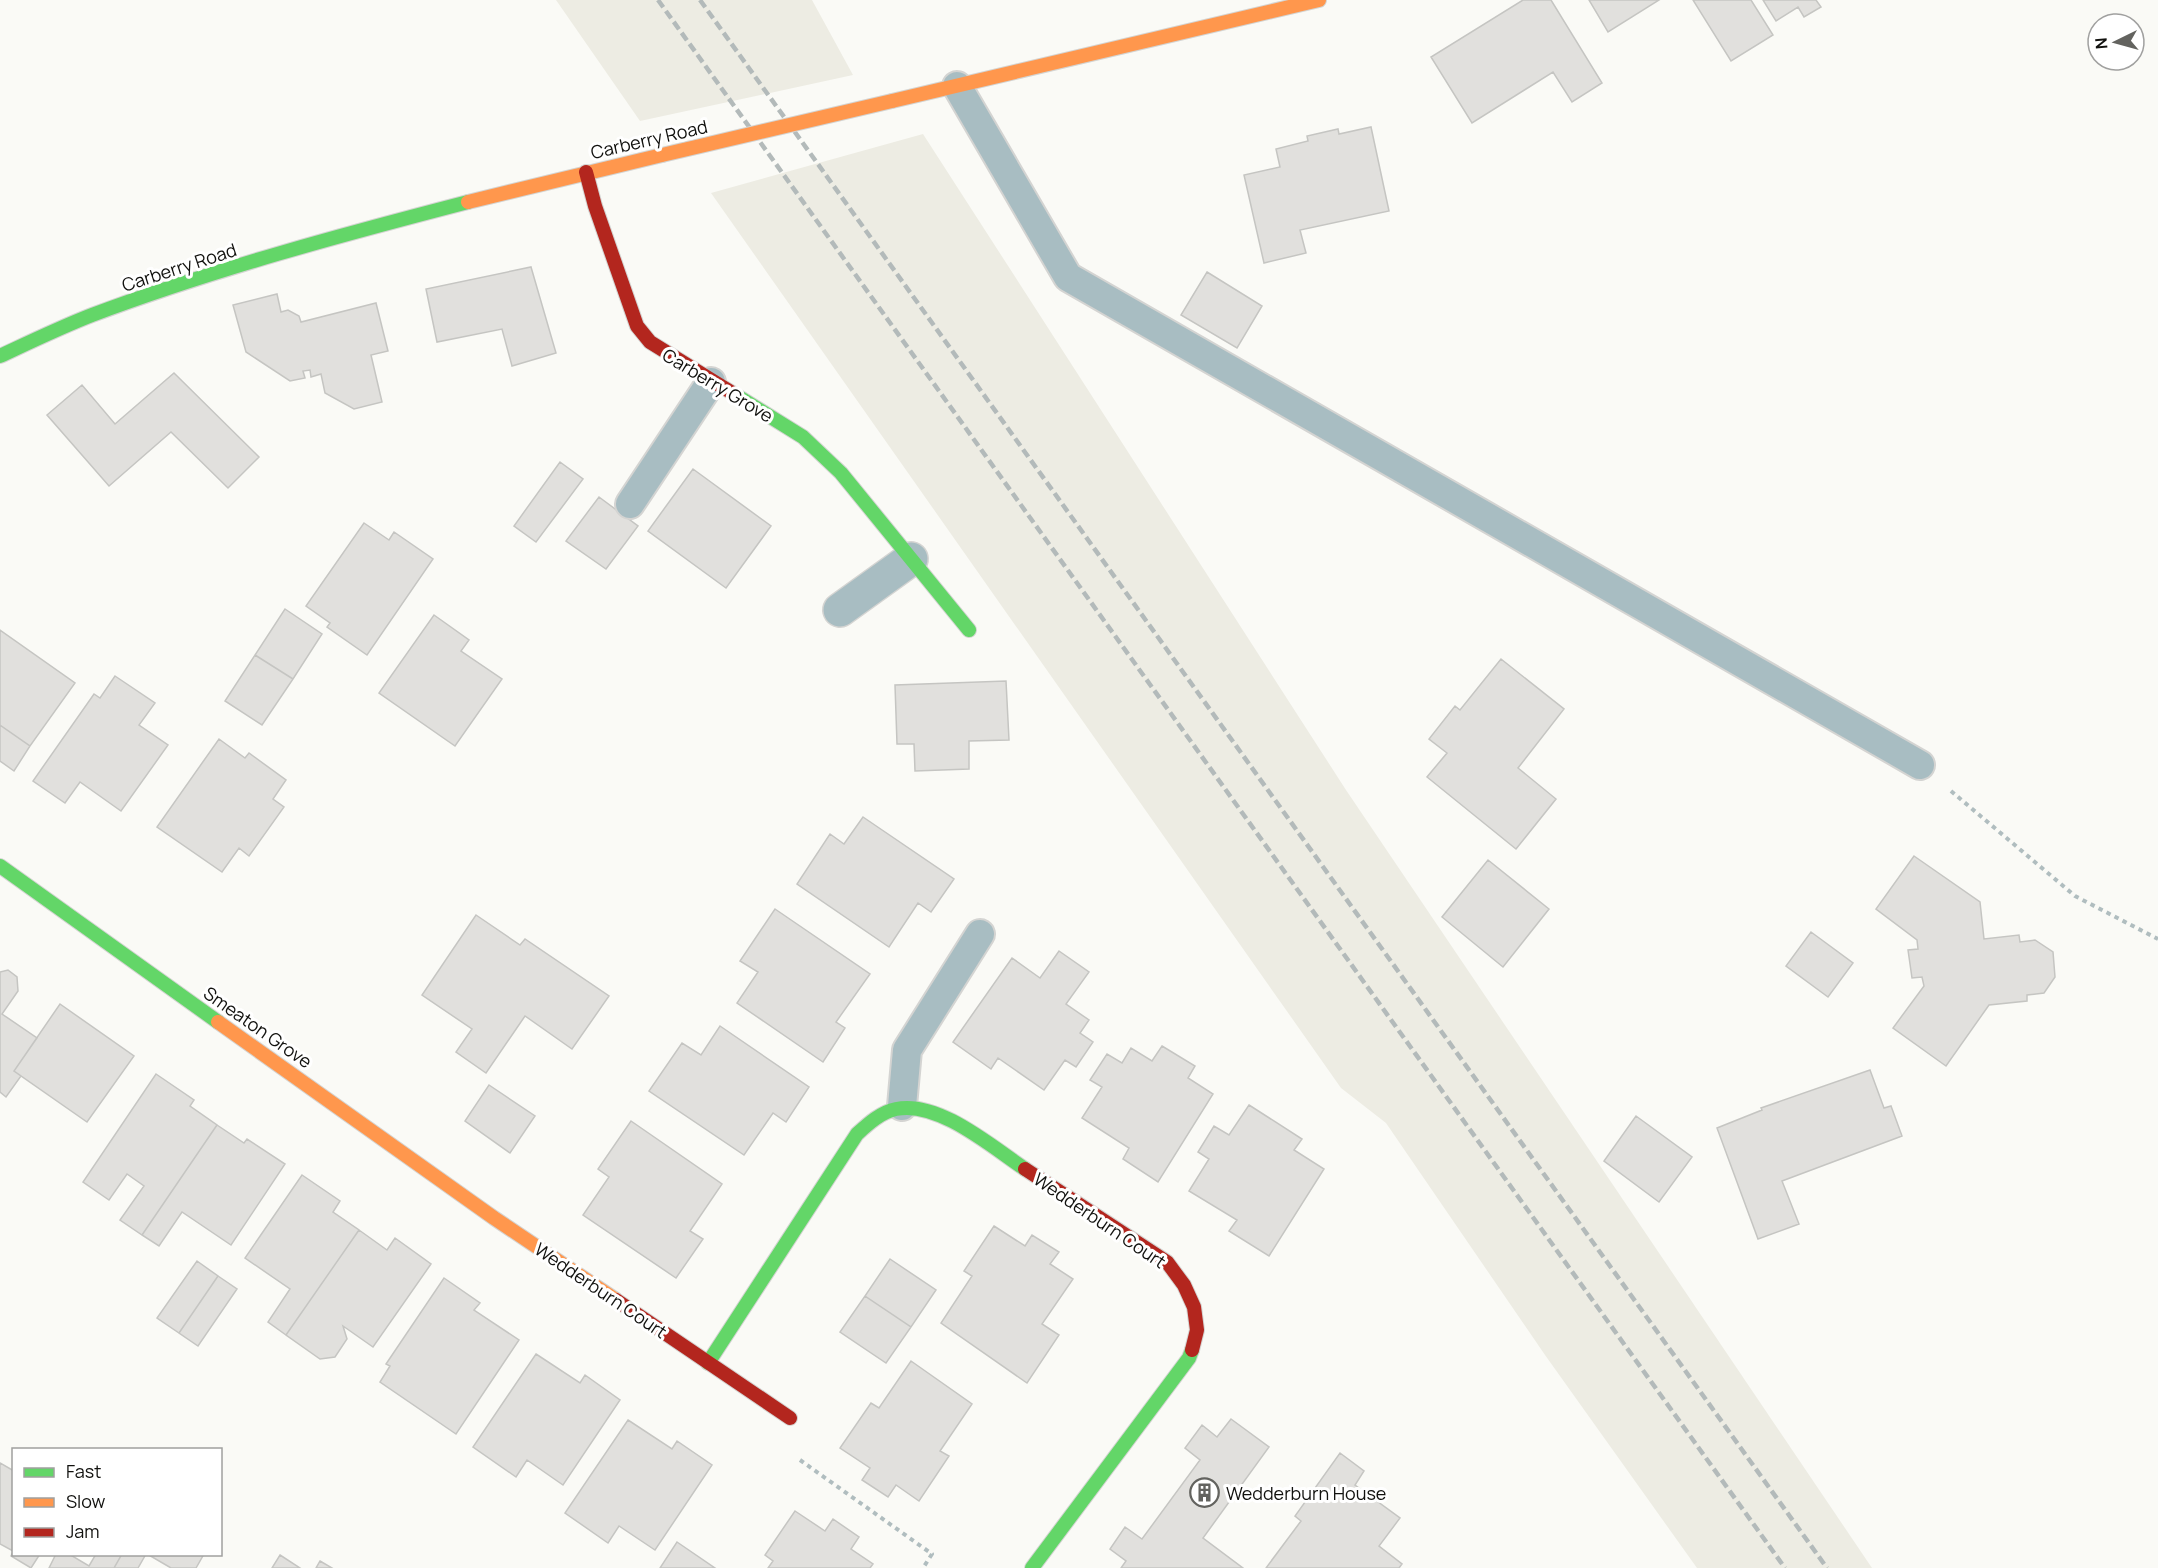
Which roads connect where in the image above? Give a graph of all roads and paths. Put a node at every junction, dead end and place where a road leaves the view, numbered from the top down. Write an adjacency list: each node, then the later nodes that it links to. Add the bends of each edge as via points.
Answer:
1 (1319, 0): 2 (street, Carberry Road)
2 (957, 86): 3 (street, Carberry Road, bridge); 10 (lane, via 1068,277)
3 (586, 172): 4 (street, Carberry Road, via 326,239 199,277 90,316); 5 (street, Carberry Grove, via 637,326 650,342)
4 (0, 356)
5 (711, 382): 6 (lane); 7 (street, Carberry Grove, via 803,437 841,473)
6 (630, 504)
7 (911, 559): 8 (street); 9 (street, Carberry Grove)
8 (840, 610)
9 (969, 630)
10 (1920, 765): 13 (path, via 2075,896)
11 (0, 866): 15 (street, Smeaton Grove)
12 (980, 934): 14 (lane, via 907,1050)
13 (2158, 939)
14 (903, 1106): 16 (street, via 879,1114 857,1134); 20 (street, Wedderburn Court, via 944,1116 1167,1262 1186,1286 1197,1315 1198,1338 1189,1358)
15 (494, 1218): 16 (street, Wedderburn Court)
16 (708, 1363): 17 (street, Wedderburn Court)
17 (790, 1418)
18 (792, 1455): 19 (path, via 932,1554)
19 (923, 1568)
20 (1032, 1568)

